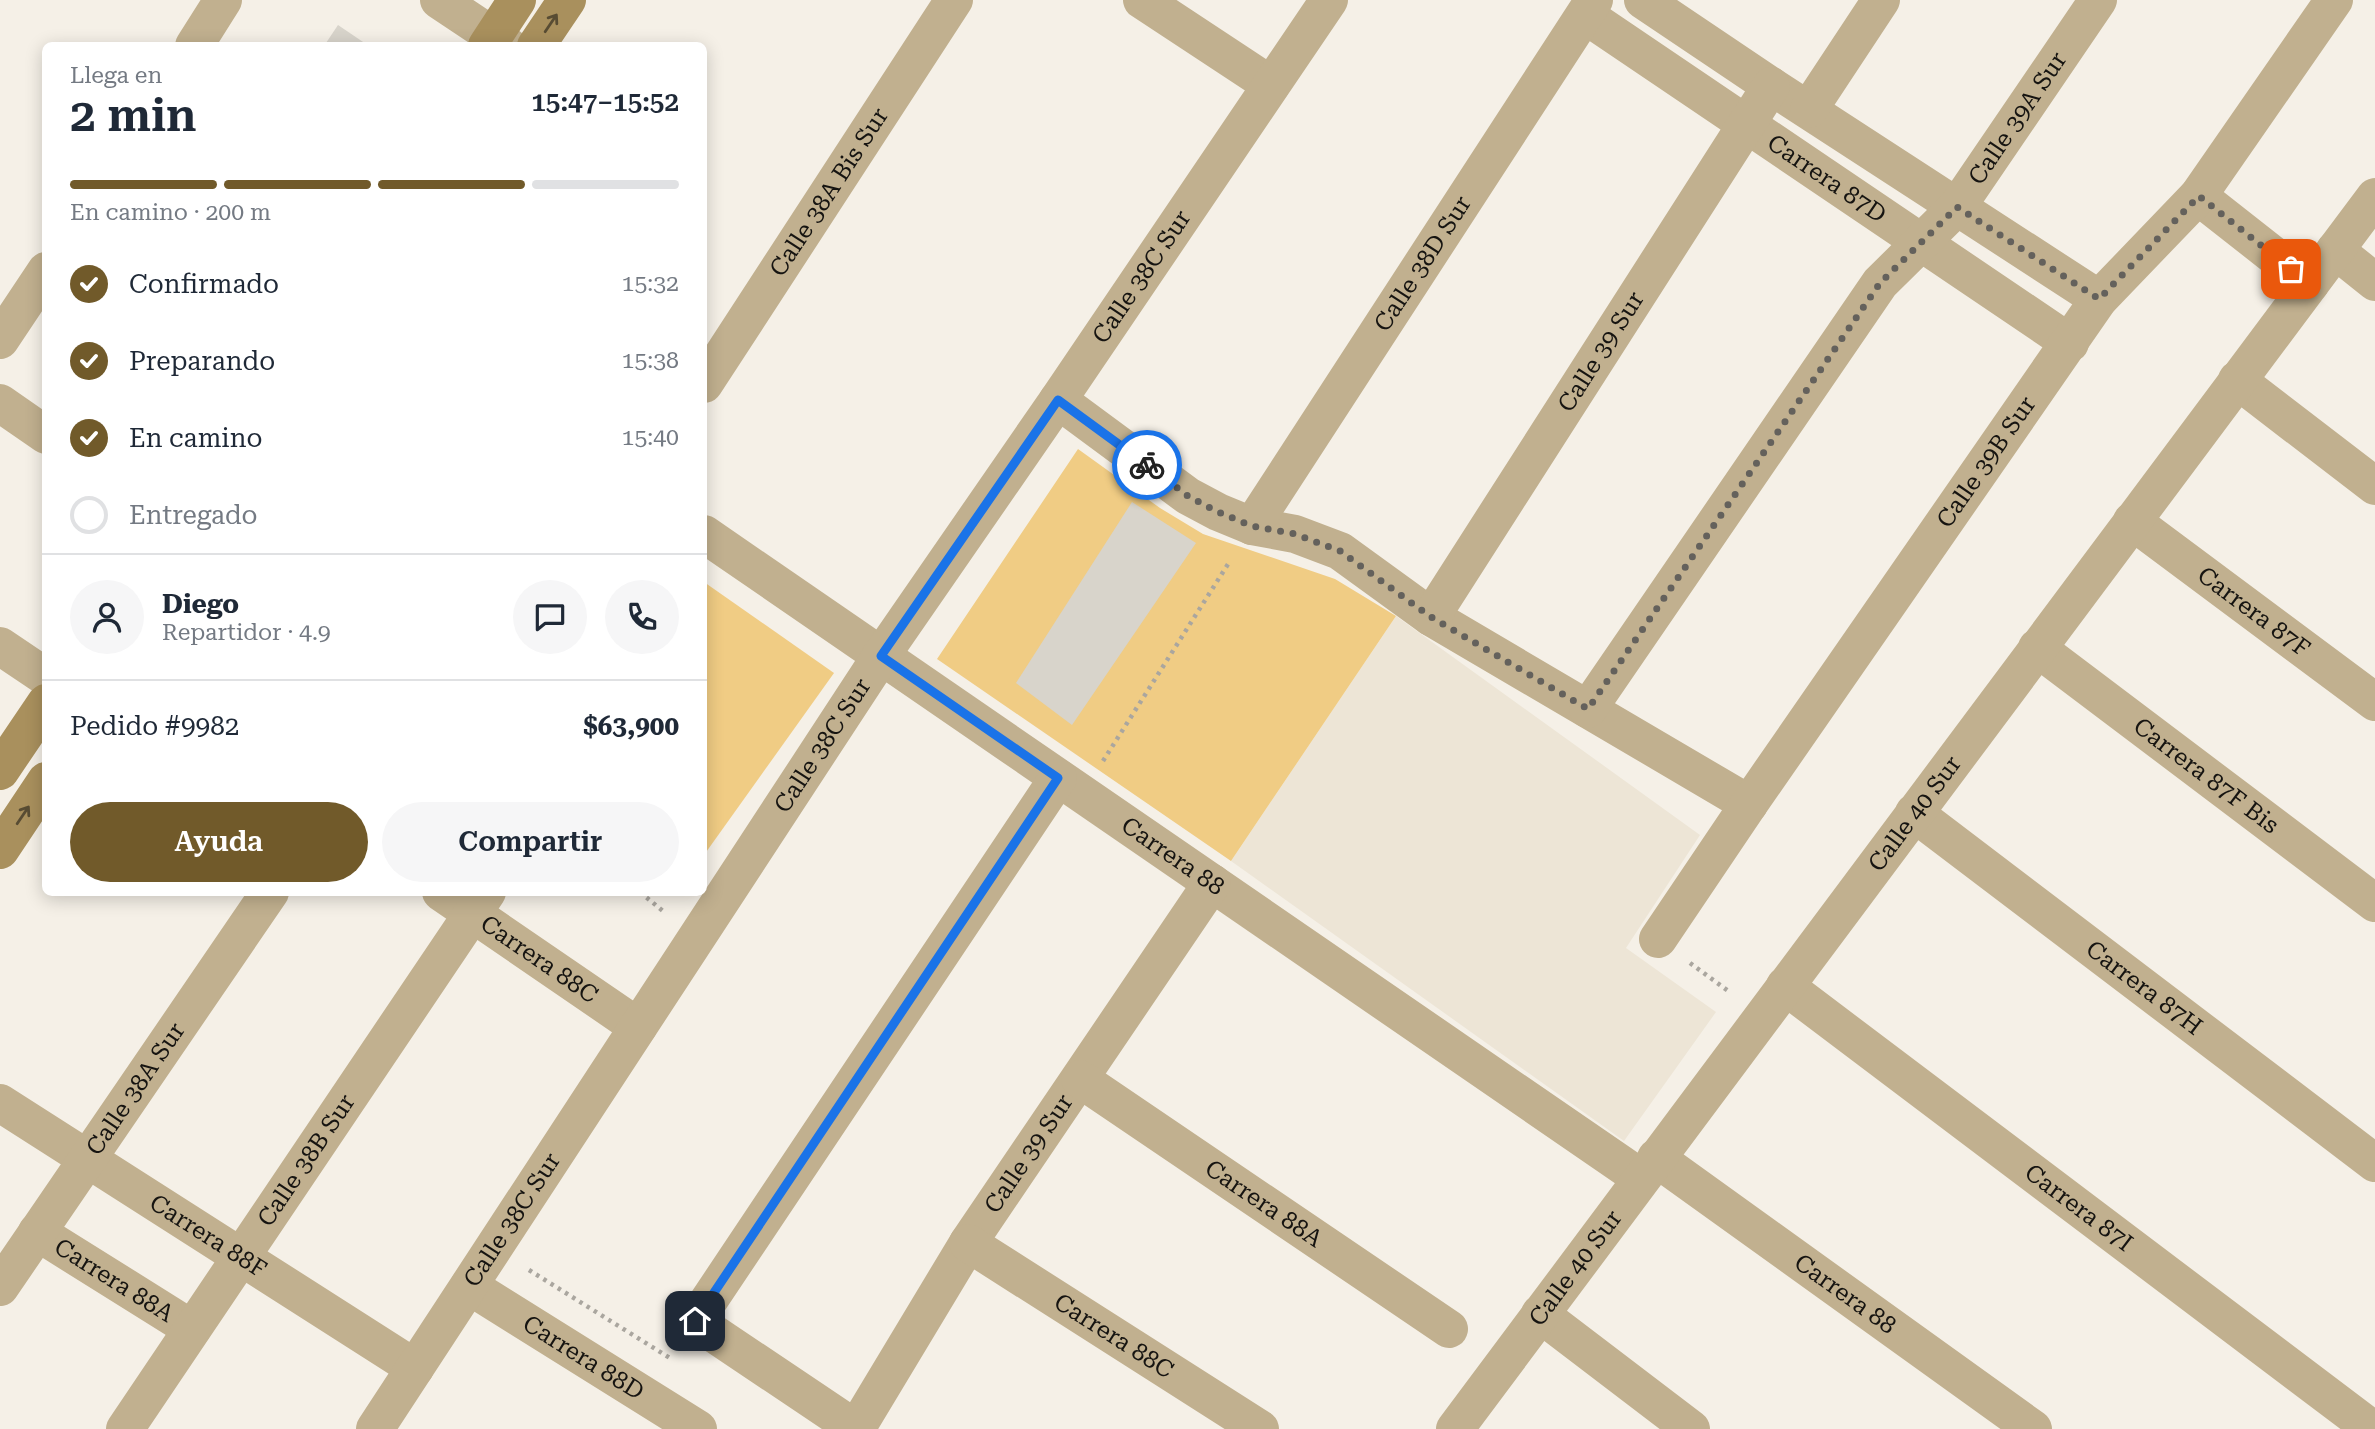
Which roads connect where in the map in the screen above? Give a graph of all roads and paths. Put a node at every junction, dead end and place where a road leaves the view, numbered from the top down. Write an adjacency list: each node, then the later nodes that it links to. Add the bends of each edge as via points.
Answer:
1 (223, 0): 13 (street)
2 (439, 0): 14 (street)
3 (517, 0): 14 (street)
4 (567, 0): 15 (street, one-way to 4)
5 (954, 0): 31 (street, Calle 38A Bis Sur)
6 (1142, 0): 16 (street)
7 (1329, 0): 16 (street, Calle 38C Sur)
8 (1643, 0): 17 (street, Carrera 87D)
9 (1881, 0): 18 (street)
10 (2098, 0): 22 (street, Calle 39A Sur)
11 (2334, 0): 20 (street, Calle 39B Sur)
12 (1590, 7): 19 (street, Carrera 87D); 38 (street, Calle 38D Sur)
13 (197, 42)
14 (496, 42)
15 (539, 42)
16 (1271, 85): 33 (street, Calle 38C Sur)
17 (1771, 86): 18 (street, Carrera 87D); 19 (street, Calle 39 Sur)
18 (1809, 109): 22 (street, Carrera 87D)
19 (1746, 123): 23 (street, Carrera 87D); 40 (street, Calle 39 Sur)
20 (2199, 196): 27 (street); 28 (street, Calle 39B Sur)
21 (2375, 197): 24 (street, Calle 40 Sur)
22 (1957, 207): 23 (street, Calle 39A Sur); 28 (street, Carrera 87D)
23 (1921, 242): 30 (street, Carrera 87D); 47 (street, Calle 39A Sur, via 1880,283)
24 (2335, 250): 26 (street); 27 (street, Calle 40 Sur)
25 (42, 277): 29 (street)
26 (2375, 282)
27 (2310, 284): 32 (street, Calle 40 Sur)
28 (2099, 299): 30 (street, Calle 39B Sur)
29 (0, 341)
30 (2070, 343): 51 (street, Calle 39B Sur)
31 (707, 379)
32 (2237, 380): 36 (street); 37 (street, Calle 40 Sur)
33 (1058, 400): 38 (street, via 1188,496); 43 (street, Calle 38C Sur)
34 (0, 403): 35 (street)
35 (42, 432)
36 (2375, 486)
37 (2132, 521): 42 (street, Calle 40 Sur); 45 (street, Carrera 87F)
38 (1252, 526): 40 (street, via 1295,534 1340,551); 49 (path)
39 (707, 536): 43 (street, Carrera 88)
40 (1431, 617): 47 (street)
41 (0, 646): 44 (street)
42 (2037, 648): 52 (street, Calle 40 Sur); 58 (street, Carrera 87F Bis)
43 (881, 656): 49 (street, Carrera 88); 62 (street, Calle 38C Sur)
44 (42, 674)
45 (2375, 702)
46 (42, 709): 48 (street)
47 (1588, 709): 51 (street)
48 (0, 771)
49 (1070, 786): 54 (street, Carrera 88); 82 (street, via 695,1321)
50 (42, 787): 53 (street, one-way to 50)
51 (1749, 804): 59 (street, Calle 39B Sur)
52 (1914, 813): 60 (street, Calle 40 Sur); 66 (street, Carrera 87H)
53 (0, 849)
54 (1212, 883): 63 (street, Calle 39 Sur); 67 (street, Carrera 88)
55 (267, 896): 65 (street, Calle 38A Sur)
56 (455, 896): 57 (street, Carrera 88C)
57 (480, 903): 62 (street, Carrera 88C); 71 (street, Calle 38B Sur)
58 (2375, 904)
59 (1658, 939): 61 (path)
60 (1784, 986): 61 (street, Calle 40 Sur); 87 (street, Carrera 87I)
61 (1762, 1016): 67 (street, Calle 40 Sur)
62 (638, 1027): 70 (street, Calle 38C Sur)
63 (1080, 1079): 69 (street, Calle 39 Sur); 76 (street, Carrera 88A)
64 (0, 1103): 65 (street, Carrera 88F)
65 (87, 1160): 68 (street, Calle 38A Sur); 71 (street, Carrera 88F)
66 (2375, 1163)
67 (1649, 1168): 74 (street, Calle 40 Sur); 86 (street, Carrera 88)
68 (37, 1232): 73 (street, Calle 38A Sur); 75 (street, Carrera 88A)
69 (968, 1243): 82 (street, Calle 39 Sur); 83 (street, Carrera 88C)
70 (494, 1248): 72 (street, Calle 38C Sur); 77 (path)
71 (241, 1257): 75 (street, Calle 38B Sur); 78 (street, Carrera 88F)
72 (469, 1286): 78 (street, Calle 38C Sur); 81 (street, Carrera 88D)
73 (0, 1287)
74 (1540, 1314): 84 (street, Calle 40 Sur); 85 (street)
75 (192, 1329): 79 (street, Calle 38B Sur)
76 (1449, 1329)
77 (679, 1364)
78 (415, 1368): 80 (street, Calle 38C Sur)
79 (125, 1429)
80 (375, 1429)
81 (698, 1429)
82 (856, 1429)
83 (1259, 1429)
84 (1454, 1429)
85 (1691, 1429)
86 (2033, 1429)
87 (2372, 1429)

